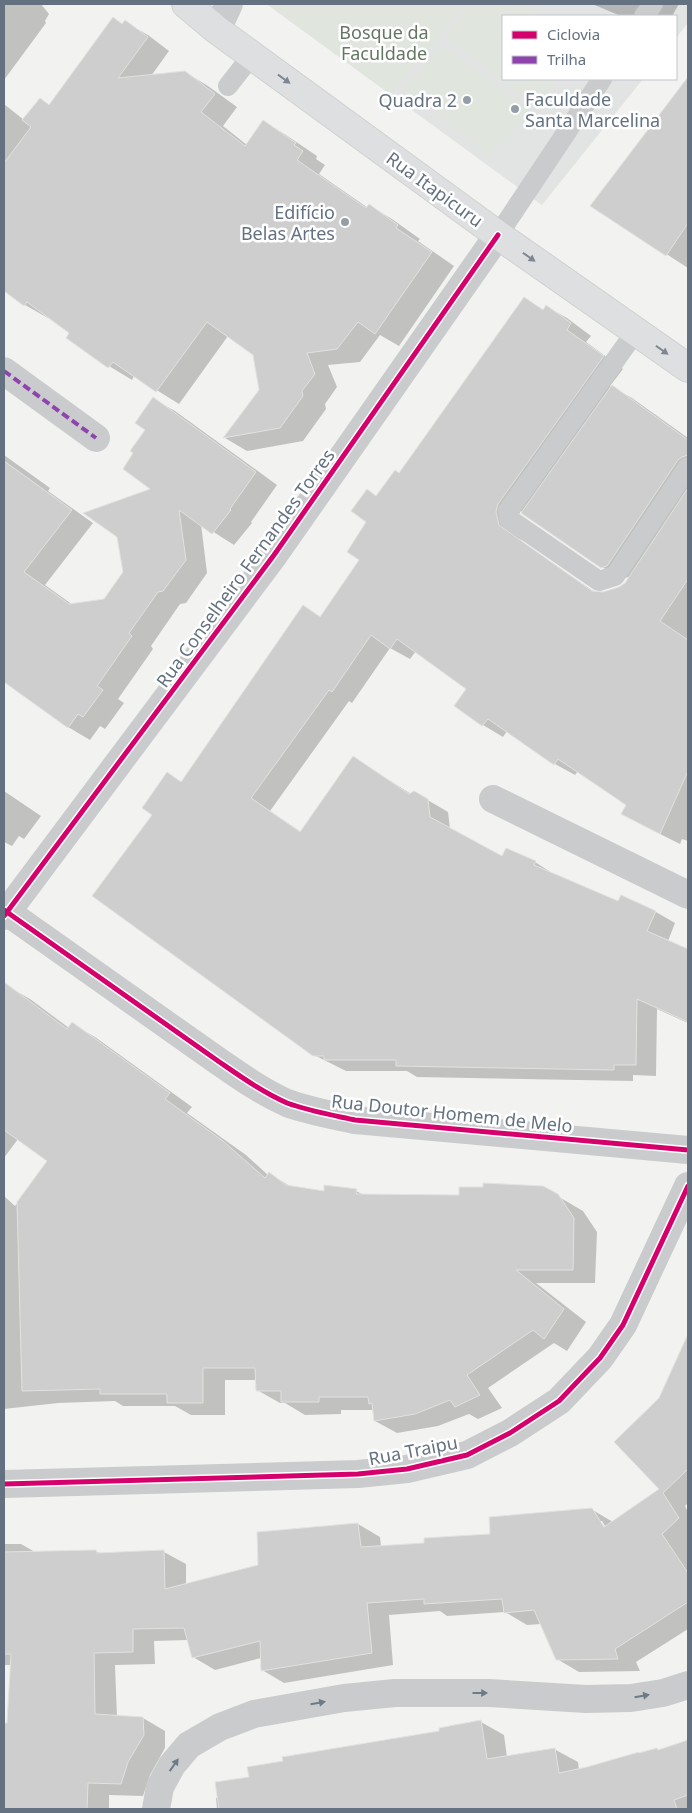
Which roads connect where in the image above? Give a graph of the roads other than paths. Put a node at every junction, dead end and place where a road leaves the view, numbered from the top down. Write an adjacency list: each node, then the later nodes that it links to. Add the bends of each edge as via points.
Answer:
1 (186, 4): 5 (street, Rua Itapicuru)
2 (229, 4): 5 (street)
3 (652, 4): 4 (lane)
4 (645, 15)
5 (217, 30): 6 (street, Rua Itapicuru)
6 (252, 55): 8 (lane); 9 (street, Rua Itapicuru, one-way to 9)
7 (601, 80): 9 (lane)
8 (228, 86)
9 (498, 235): 10 (street, Rua Itapicuru, one-way to 10); 17 (street, Rua Conselheiro Fernandes Torres, via 274,555)
10 (636, 331): 11 (street, Rua Itapicuru, one-way to 11); 14 (lane, via 508,511 509,519 599,581 607,580 615,576)
11 (688, 368)
12 (4, 371): 13 (street)
13 (96, 438)
14 (688, 468)
15 (493, 799): 16 (street)
16 (688, 895)
17 (5, 913): 18 (street, Rua Doutor Homem de Melo, via 253,1085 287,1103 355,1120)
18 (688, 1150)
19 (688, 1186): 20 (street, Rua Traipu, via 623,1325 600,1358 559,1401 510,1433 467,1455 407,1469 358,1474)
20 (4, 1484)
21 (688, 1685): 22 (street, one-way to 21, via 160,1787 172,1765 189,1745 220,1727 254,1714 344,1698 395,1693 630,1698)
22 (156, 1809)

